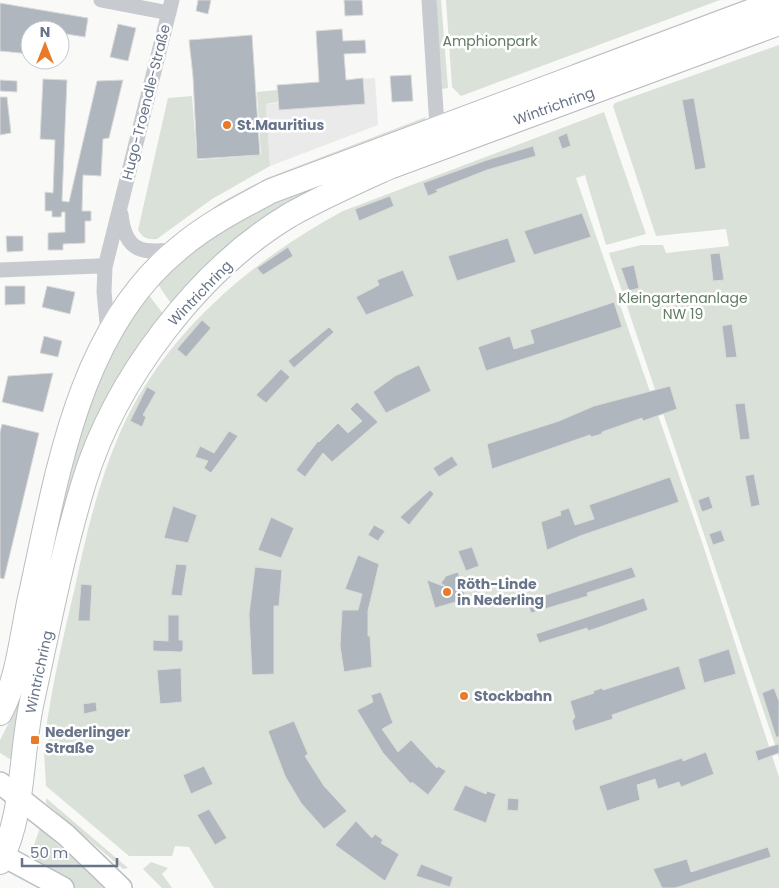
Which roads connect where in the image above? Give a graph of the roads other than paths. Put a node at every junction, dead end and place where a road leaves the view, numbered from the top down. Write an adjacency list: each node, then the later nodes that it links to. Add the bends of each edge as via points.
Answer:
1 (101, 0): 4 (street)
2 (429, 0): 6 (street)
3 (779, 1): 6 (main road, Wintrichring)
4 (170, 6): 7 (street, Hugo-Troendle-Straße)
5 (779, 23): 14 (main road, Wintrichring, via 389,167 289,216 222,266 172,320 132,379 105,427 84,481 30,712)
6 (437, 127): 8 (main road, Wintrichring, via 271,191 221,218)
7 (120, 204): 8 (street, Hugo-Troendle-Straße, via 123,230 132,246 155,252); 9 (street, Hugo-Troendle-Straße)
8 (178, 249): 11 (main road, Wintrichring, via 145,281)
9 (105, 267): 10 (street); 11 (street, Hugo-Troendle-Straße)
10 (0, 270)
11 (108, 333): 12 (main road, Wintrichring, via 74,417 15,673)
12 (0, 713)
13 (0, 783): 14 (street)
14 (20, 797): 15 (main road, Wintrichring, via 12,834); 17 (street, via 66,835)
15 (1, 857): 16 (street)
16 (63, 888)
17 (121, 888)

